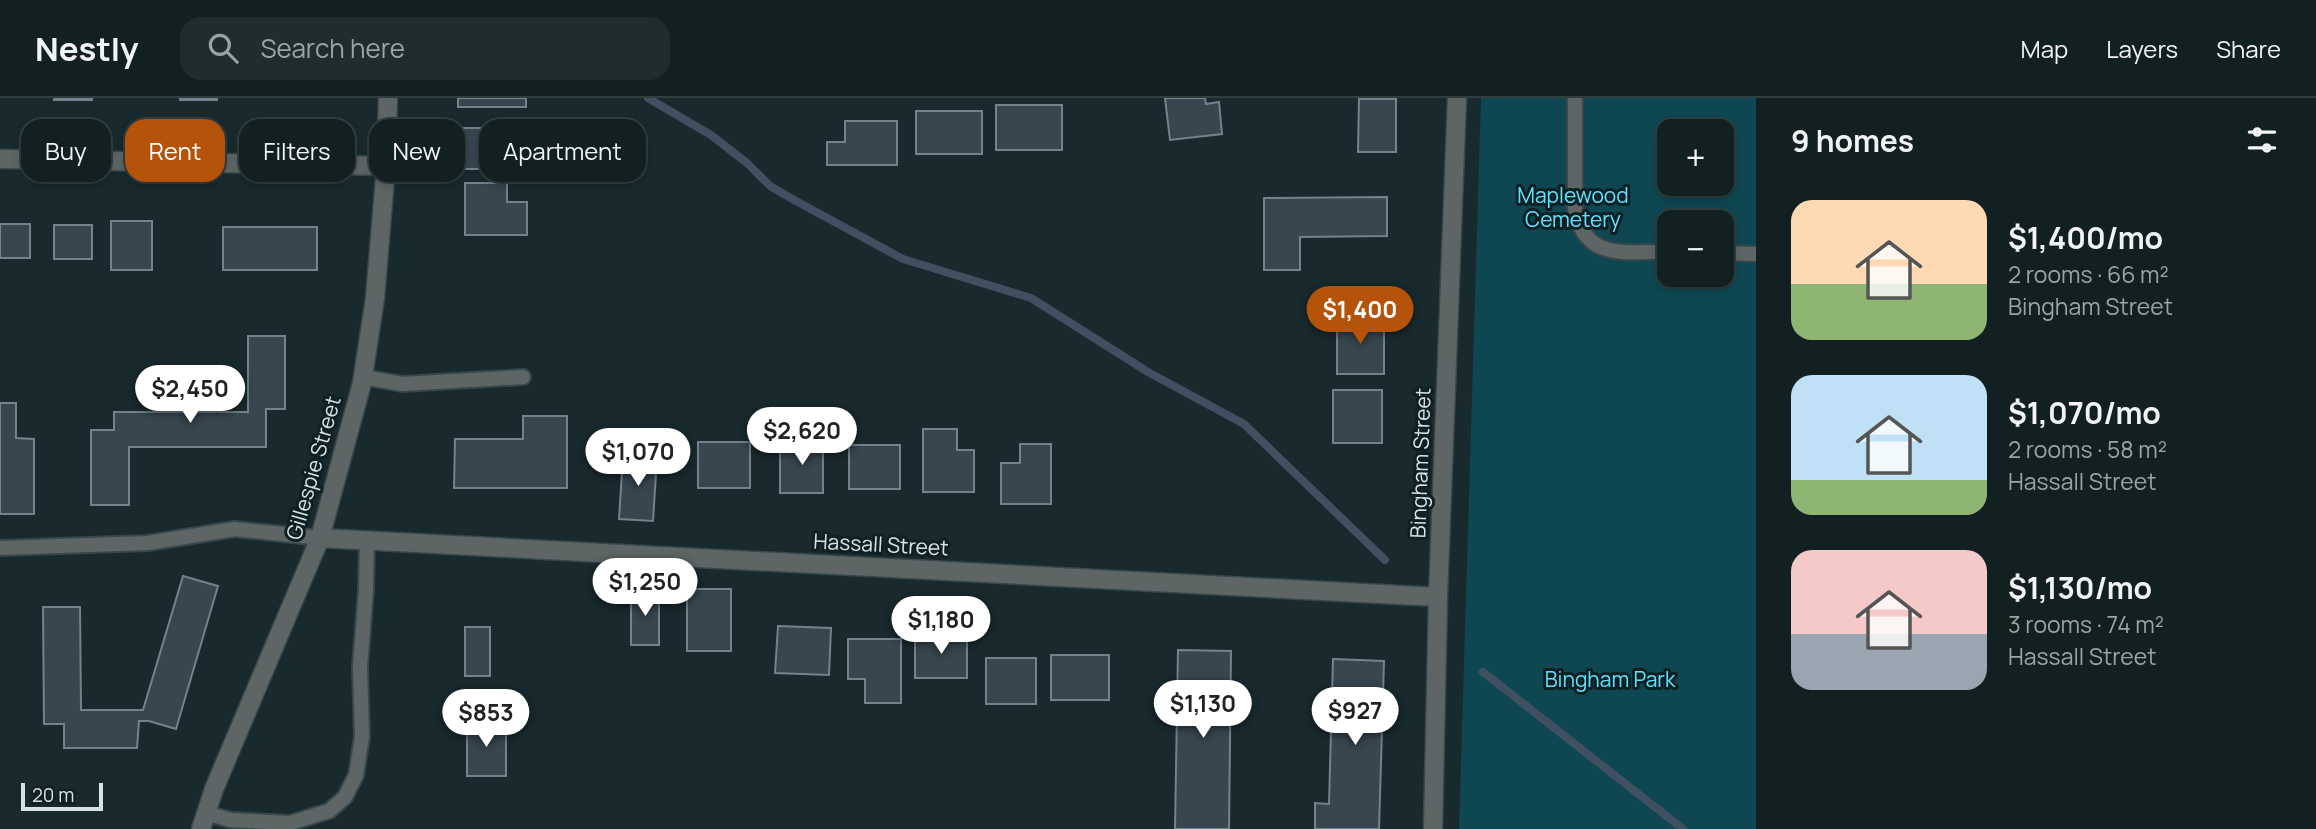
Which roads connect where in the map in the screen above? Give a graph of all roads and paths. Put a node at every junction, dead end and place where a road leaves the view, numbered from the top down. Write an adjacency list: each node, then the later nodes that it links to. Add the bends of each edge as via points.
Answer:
1 (388, 98): 4 (street, Gillespie Street)
2 (1457, 98): 16 (street, Bingham Street)
3 (1575, 98): 8 (lane, via 1578,226 1585,237 1608,250)
4 (387, 119)
5 (0, 159): 6 (street)
6 (369, 166)
7 (385, 182): 11 (street, Gillespie Street)
8 (1657, 252)
9 (1734, 253): 10 (lane)
10 (1756, 254)
11 (363, 377): 12 (lane, via 402,384); 13 (street, Gillespie Street)
12 (523, 377)
13 (320, 538): 14 (street, Hassall Street); 15 (lane, via 235,529 148,543); 17 (street, Gillespie Street)
14 (367, 540): 16 (street, Hassall Street); 17 (lane, via 360,667 362,737 356,775 345,797 329,811 290,823)
15 (0, 548)
16 (1438, 597): 18 (street, Bingham Street)
17 (203, 821)
18 (1433, 829)

